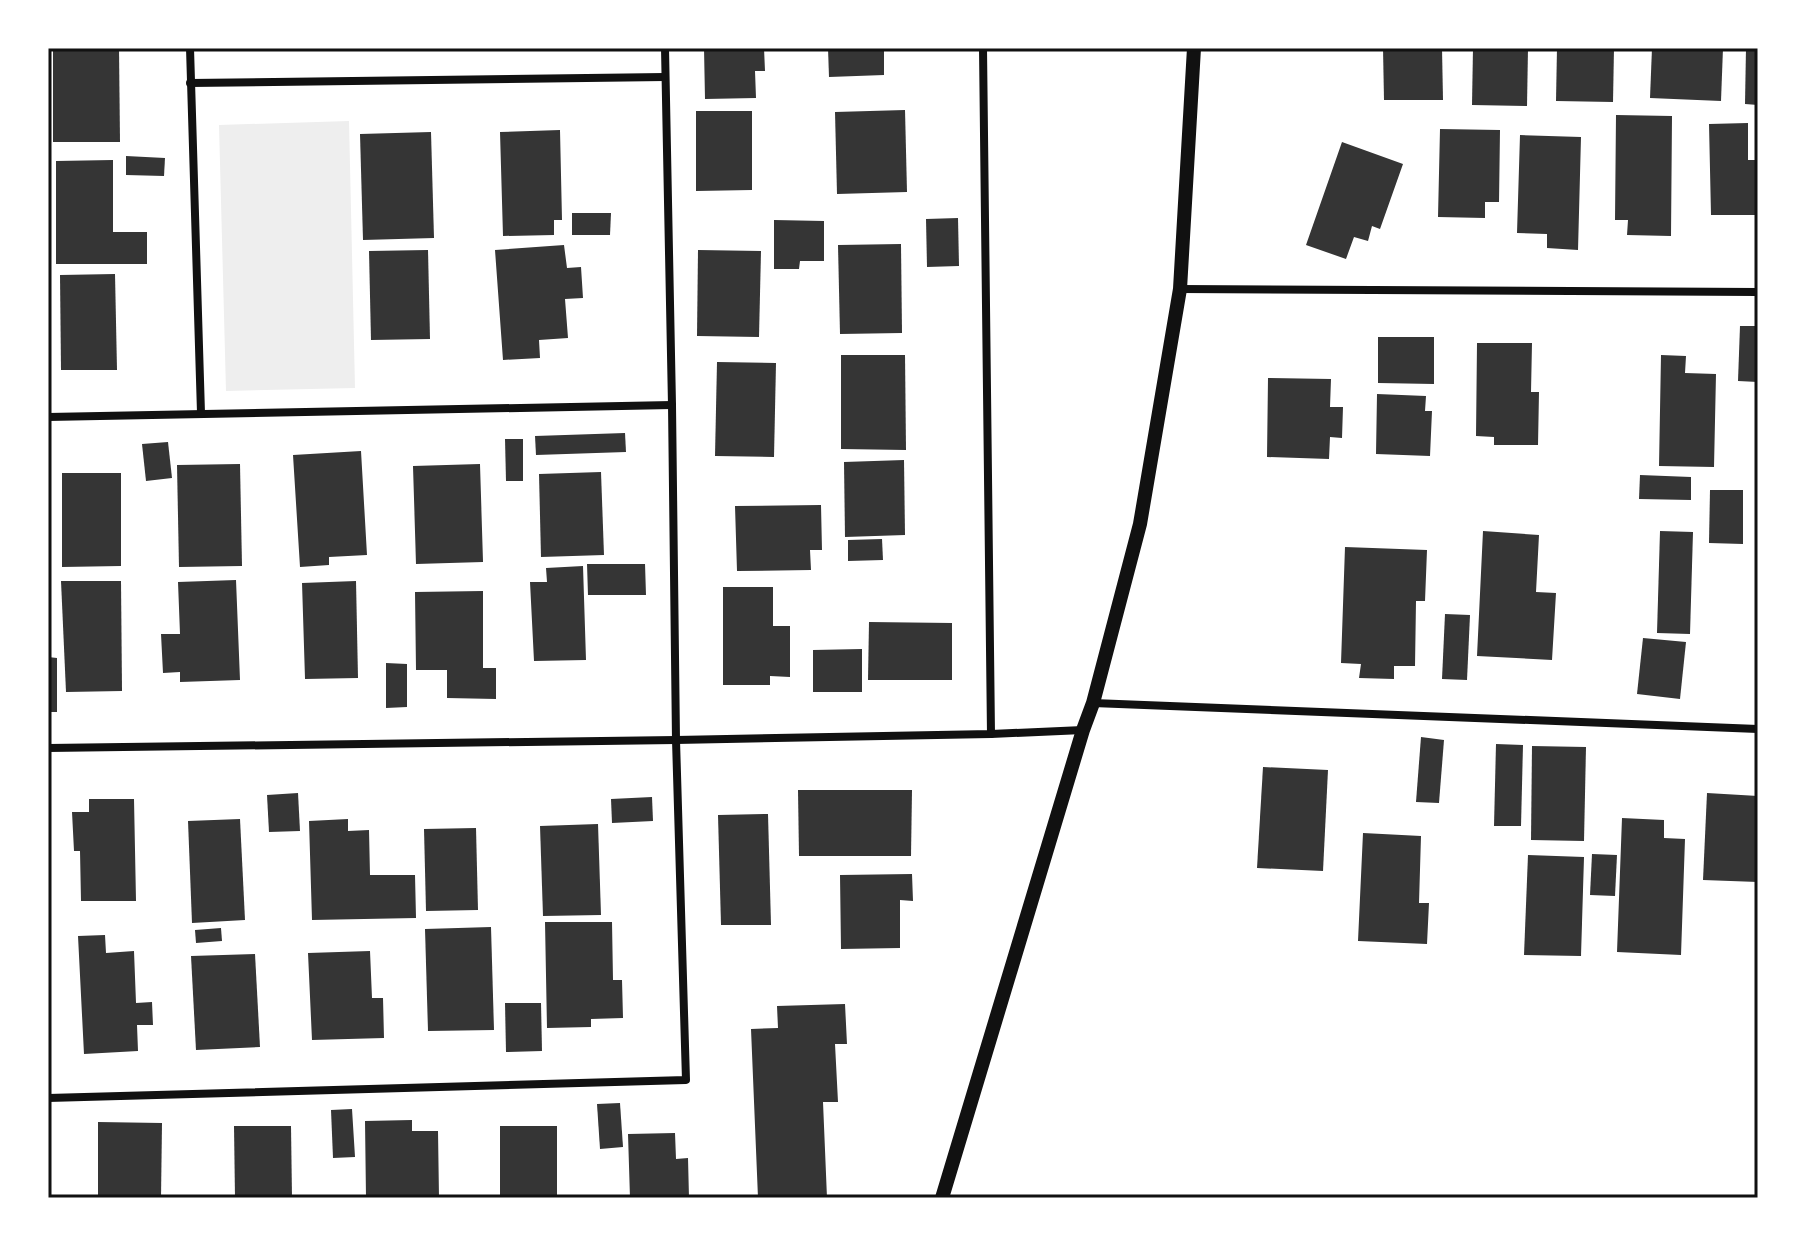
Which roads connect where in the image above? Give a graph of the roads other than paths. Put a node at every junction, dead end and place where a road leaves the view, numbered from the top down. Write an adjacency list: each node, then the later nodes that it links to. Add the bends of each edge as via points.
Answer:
1 (190, 48): 6 (street)
2 (665, 48): 5 (street)
3 (983, 48): 15 (street)
4 (1194, 48): 7 (street)
5 (665, 77): 6 (street); 9 (street)
6 (190, 83): 10 (street)
7 (1180, 289): 8 (street); 12 (street, via 1140,524)
8 (1758, 292)
9 (672, 405): 10 (street); 16 (street)
10 (201, 413): 11 (street)
11 (48, 417)
12 (1093, 703): 13 (street); 14 (street)
13 (1758, 729)
14 (1083, 730): 15 (street); 19 (street)
15 (991, 734): 16 (street)
16 (676, 740): 17 (street); 18 (street, via 686,1080)
17 (48, 748)
18 (48, 1098)
19 (942, 1198)

